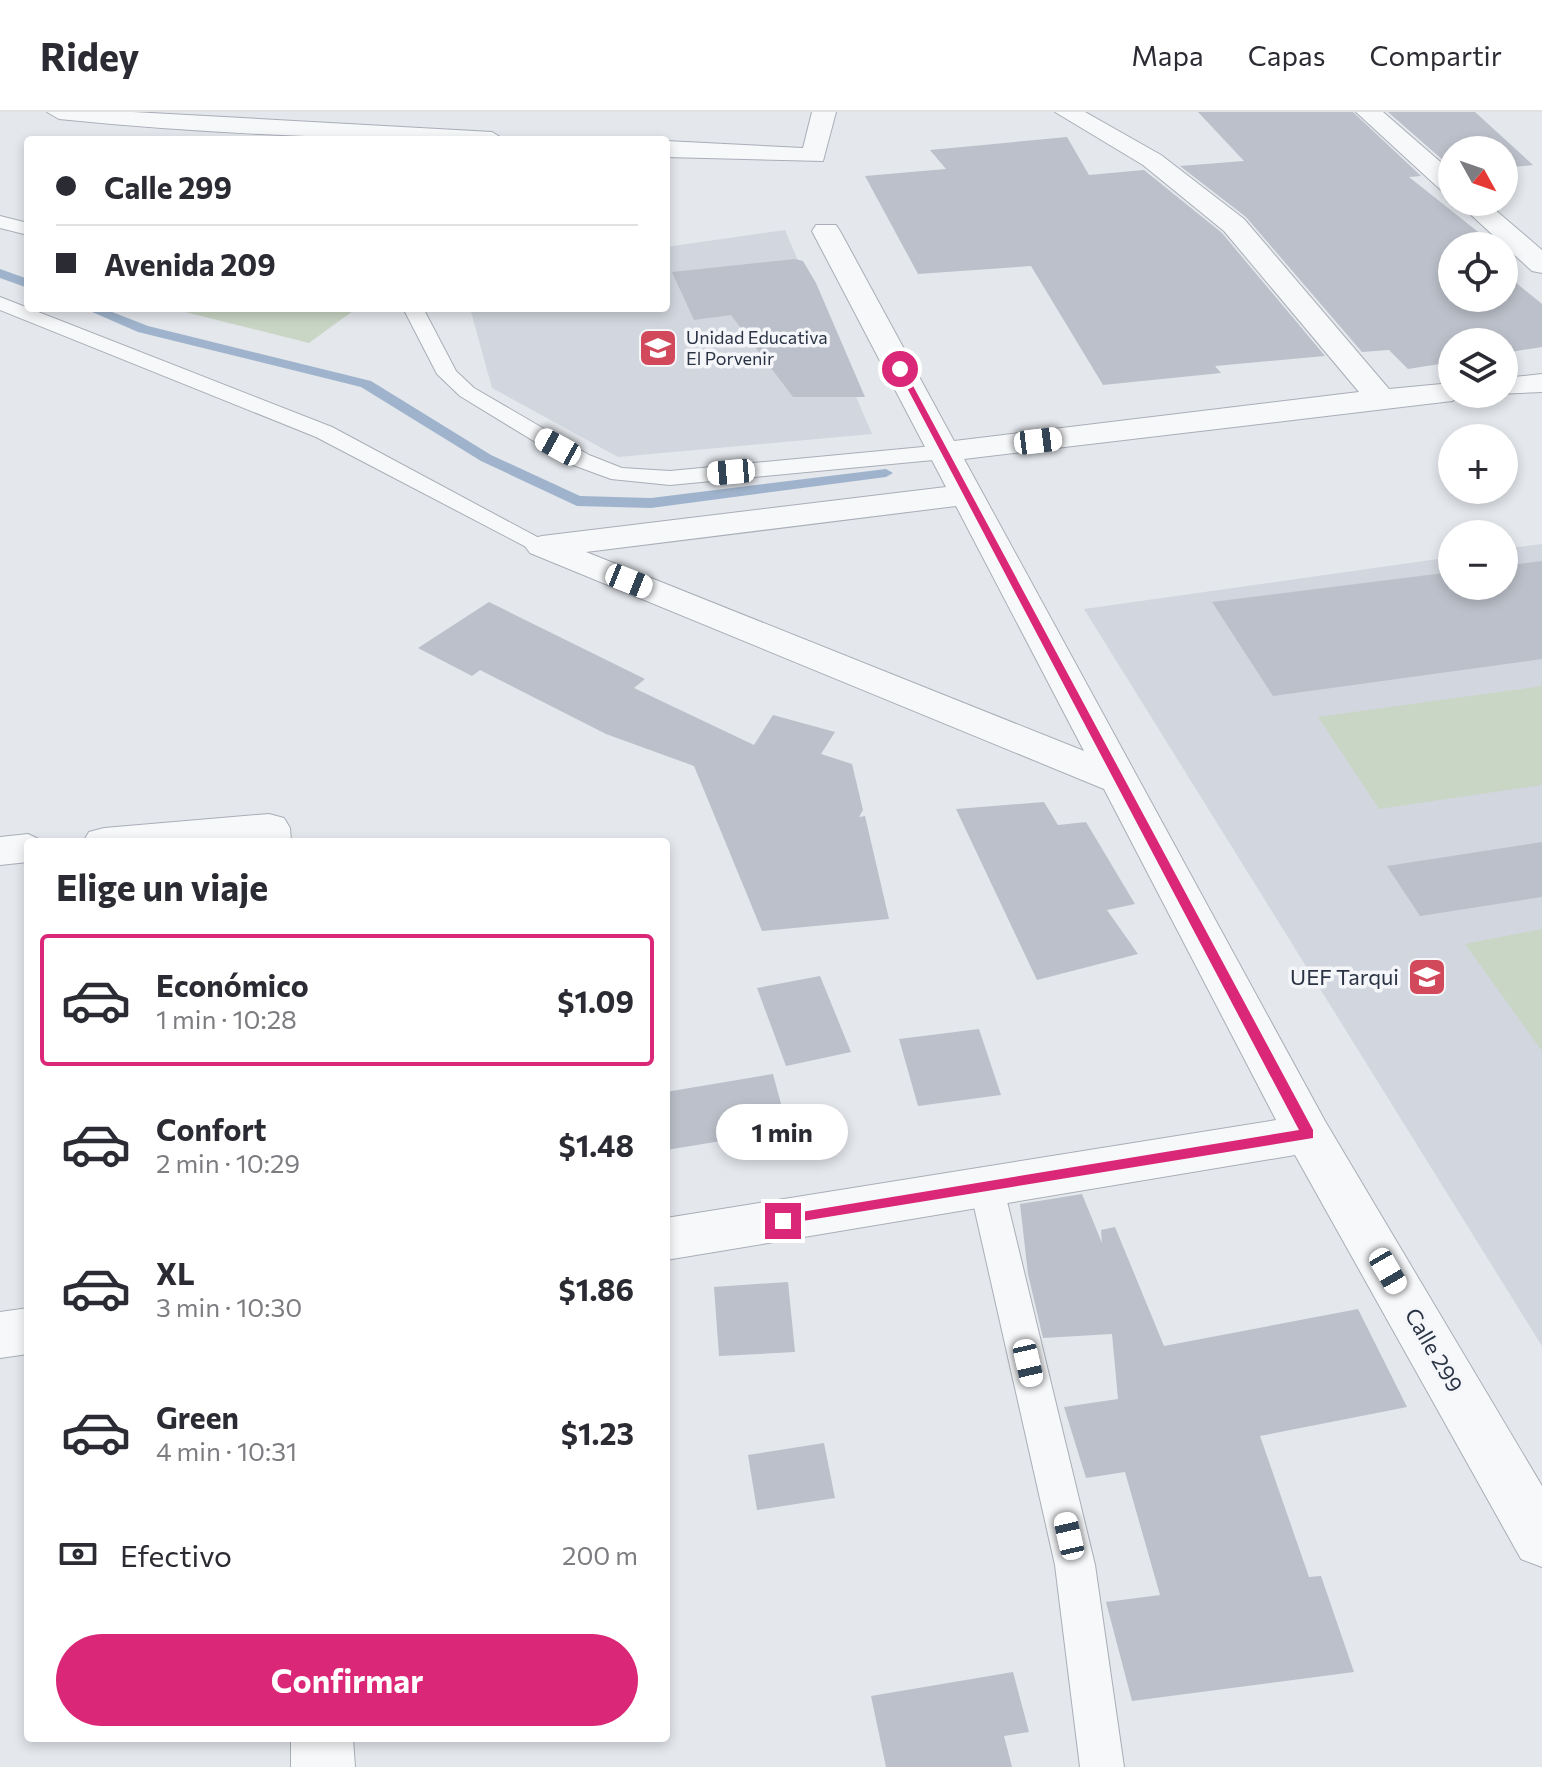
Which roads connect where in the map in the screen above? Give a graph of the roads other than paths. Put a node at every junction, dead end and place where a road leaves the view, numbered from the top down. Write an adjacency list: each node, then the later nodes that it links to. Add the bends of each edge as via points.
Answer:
1 (59, 112): 6 (street)
2 (442, 112): 8 (street)
3 (824, 112): 9 (street, via 814,156)
4 (1067, 112): 21 (street, via 1152,160 1234,225)
5 (1368, 112): 10 (street)
6 (184, 118): 7 (street)
7 (415, 136)
8 (429, 136)
9 (670, 149)
10 (1438, 174)
11 (1486, 216): 15 (street)
12 (0, 222): 13 (lane)
13 (24, 228)
14 (826, 231): 22 (street, Calle 299)
15 (1542, 265)
16 (0, 303): 24 (lane, via 324,432)
17 (415, 312): 22 (lane, via 447,374 467,392 581,460 612,472 670,478)
18 (1542, 383): 19 (street)
19 (1518, 386)
20 (1438, 393): 21 (street)
21 (1381, 399): 22 (street)
22 (944, 452): 23 (street, Calle 299)
23 (966, 495): 24 (street); 25 (street, Calle 299)
24 (542, 546): 25 (street)
25 (1118, 780): 30 (street, Calle 299)
26 (270, 835): 27 (street)
27 (199, 838)
28 (24, 848): 29 (street)
29 (0, 851)
30 (1308, 1134): 31 (street); 35 (street, Calle 299)
31 (987, 1189): 32 (street); 39 (lane, via 1075,1565)
32 (670, 1238)
33 (24, 1332): 34 (street)
34 (0, 1335)
35 (1529, 1486): 36 (street, Calle 299)
36 (1542, 1540)
37 (322, 1742): 38 (street)
38 (323, 1767)
39 (1102, 1767)

